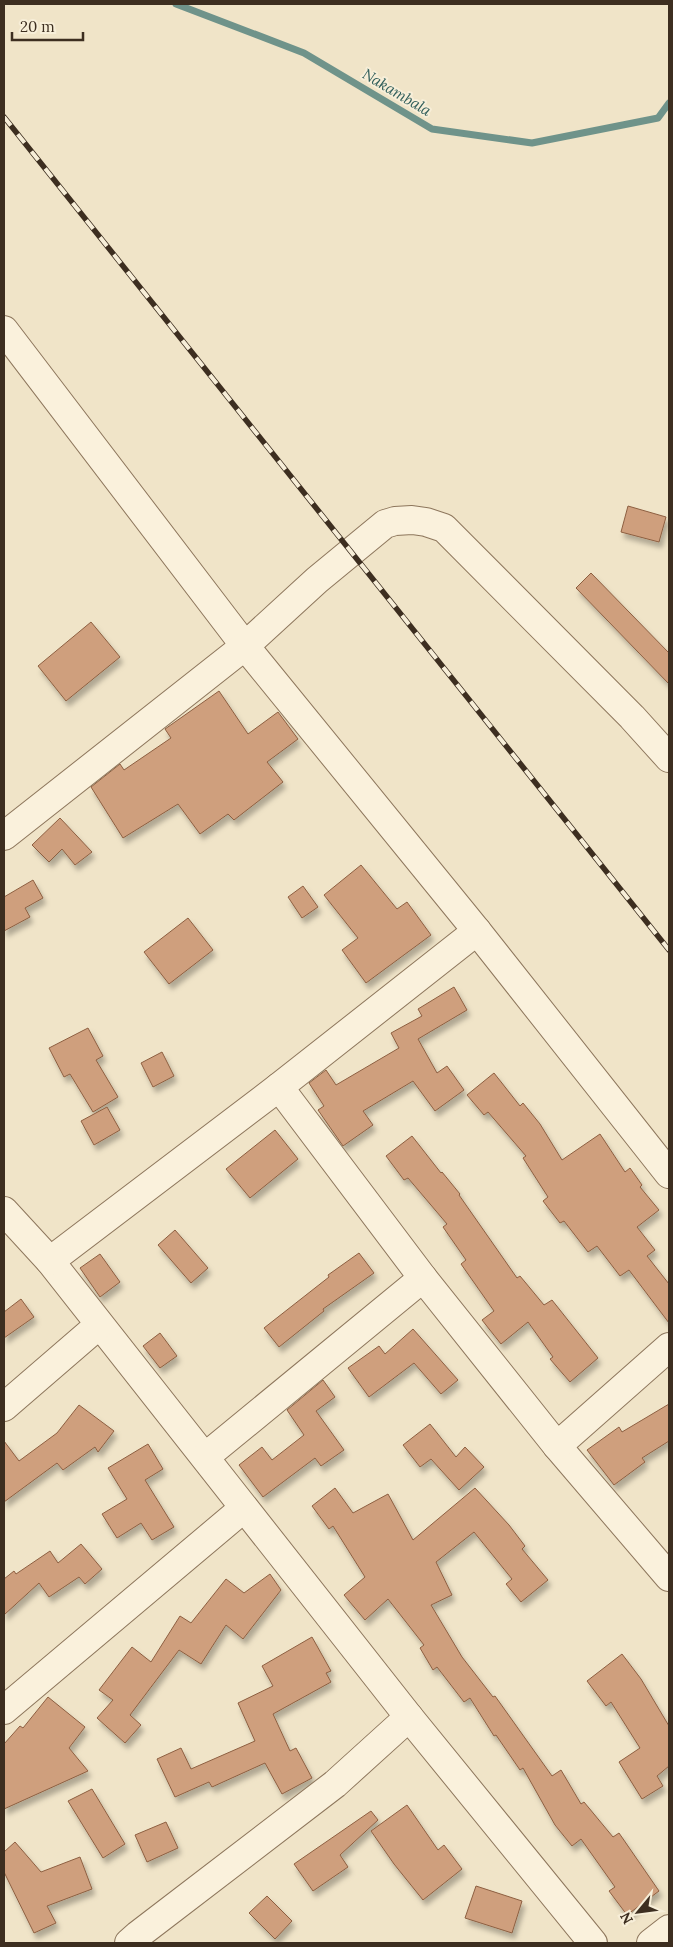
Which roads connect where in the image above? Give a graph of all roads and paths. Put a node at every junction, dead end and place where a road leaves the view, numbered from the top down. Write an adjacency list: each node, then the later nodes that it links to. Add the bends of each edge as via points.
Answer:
1 (4, 330): 2 (street)
2 (246, 646): 3 (street, via 316,580 385,524 426,522 444,528); 4 (street); 5 (street)
3 (665, 747)
4 (4, 836)
5 (477, 930): 6 (street); 7 (street)
6 (279, 1087): 9 (street); 10 (street)
7 (669, 1174)
8 (4, 1211): 9 (street)
9 (50, 1261): 11 (street)
10 (423, 1278): 14 (street); 15 (street)
11 (99, 1326): 13 (street); 15 (street)
12 (669, 1347): 14 (street)
13 (4, 1407)
14 (556, 1446): 17 (street)
15 (205, 1457): 16 (street)
16 (244, 1508): 18 (street); 19 (street)
17 (669, 1576)
18 (4, 1710)
19 (409, 1717): 21 (street, via 335,1784); 22 (street)
20 (669, 1929): 23 (street)
21 (129, 1943)
22 (593, 1943)
23 (651, 1943)

